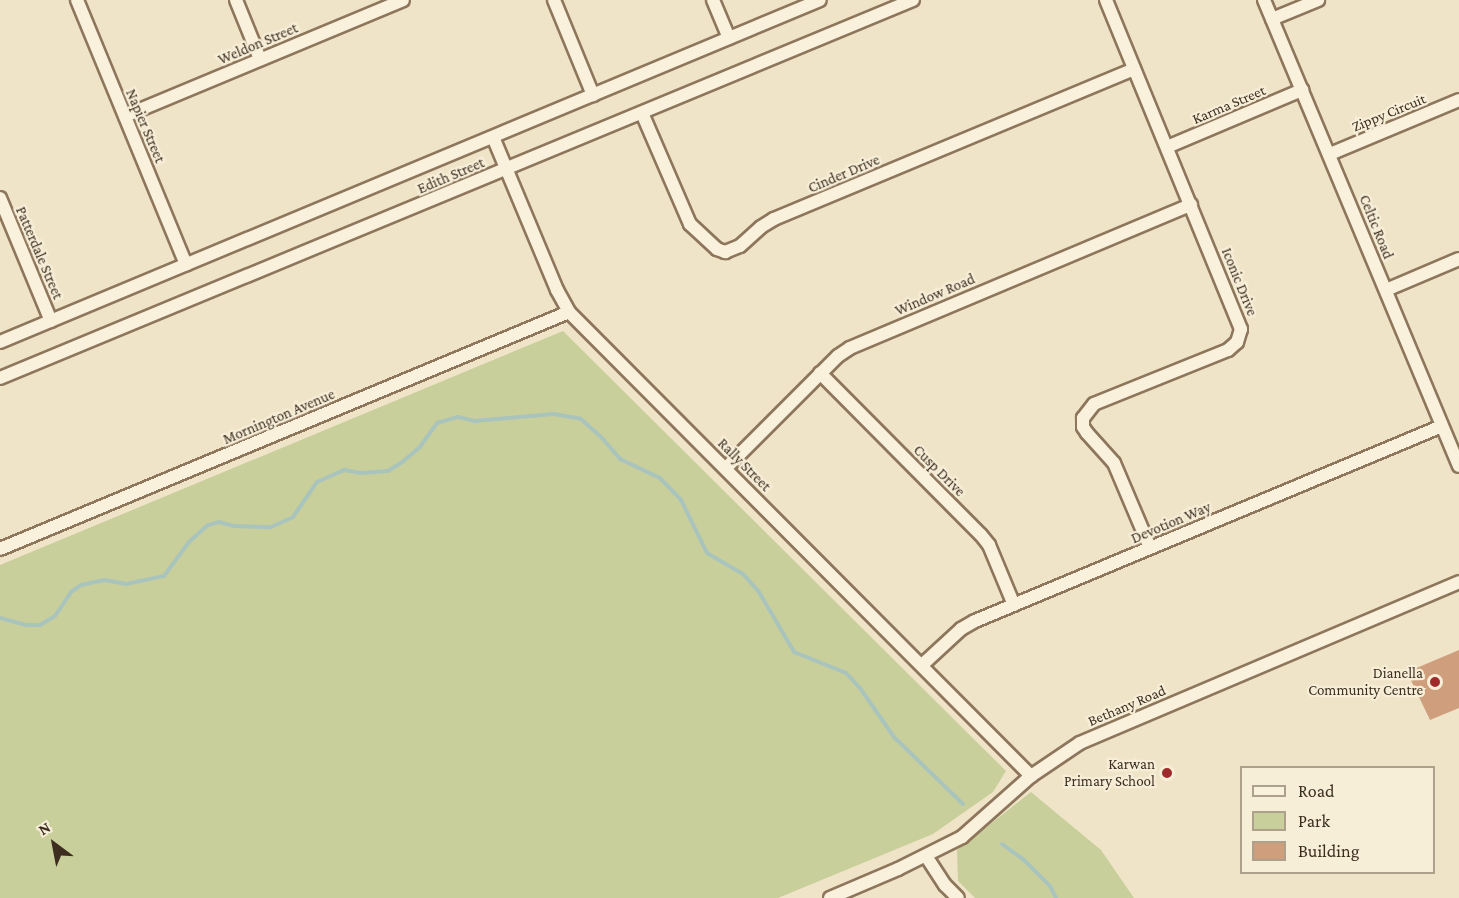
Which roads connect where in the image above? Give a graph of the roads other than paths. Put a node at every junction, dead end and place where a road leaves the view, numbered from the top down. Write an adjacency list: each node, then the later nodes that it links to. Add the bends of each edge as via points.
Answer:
1 (77, 0): 19 (street, Napier Street)
2 (236, 0): 13 (street)
3 (554, 0): 16 (street)
4 (712, 0): 12 (street)
5 (820, 0): 12 (street, Edith Street)
6 (913, 0): 18 (street, Edith Street)
7 (1106, 0): 14 (street, Iconic Drive)
8 (1264, 0): 11 (street, Celtic Road)
9 (1318, 0): 11 (street)
10 (398, 1): 13 (street, Weldon Street)
11 (1272, 19): 15 (street, Celtic Road)
12 (729, 38): 16 (street, Edith Street)
13 (260, 59): 19 (street, Weldon Street)
14 (1134, 69): 18 (street, Cinder Drive, via 774,219 740,246 725,252 690,224); 21 (street, Iconic Drive)
15 (1302, 90): 21 (street, Karma Street); 22 (street, Celtic Road)
16 (593, 95): 20 (street, Edith Street)
17 (1459, 100): 22 (street, Zippy Circuit)
18 (642, 113): 23 (street, Edith Street)
19 (124, 116): 27 (street, Napier Street)
20 (492, 137): 23 (street, Rally Street); 27 (street, Edith Street)
21 (1167, 147): 25 (street, Iconic Drive)
22 (1330, 154): 28 (street, Celtic Road)
23 (506, 169): 29 (street, Rally Street); 33 (street, Edith Street)
24 (0, 198): 30 (street, Patterdale Street)
25 (1191, 205): 32 (street, Window Road, via 862,341); 37 (street, Iconic Drive, via 1239,321 1240,338 1228,350 1094,404 1083,418 1083,427 1114,463)
26 (1459, 259): 28 (street)
27 (186, 264): 30 (street, Edith Street)
28 (1386, 290): 34 (street, Celtic Road)
29 (569, 312): 36 (street, Rally Street); 38 (street, Mornington Avenue)
30 (51, 321): 31 (street, Edith Street)
31 (0, 342)
32 (820, 373): 36 (street, Window Road); 40 (street, Cusp Drive, via 981,535)
33 (0, 378)
34 (1442, 426): 35 (street, Celtic Road); 37 (street, Devotion Way)
35 (1459, 466)
36 (726, 468): 41 (street, Rally Street)
37 (1150, 548): 40 (street, Devotion Way)
38 (0, 549)
39 (1459, 582): 42 (street, Bethany Road, via 1103,732)
40 (1014, 604): 41 (street, Devotion Way, via 961,628)
41 (922, 665): 42 (street, Rally Street)
42 (1031, 776): 43 (street, Bethany Road, via 962,837)
43 (926, 856): 44 (street, Bethany Road); 45 (street)
44 (830, 898)
45 (958, 898)

